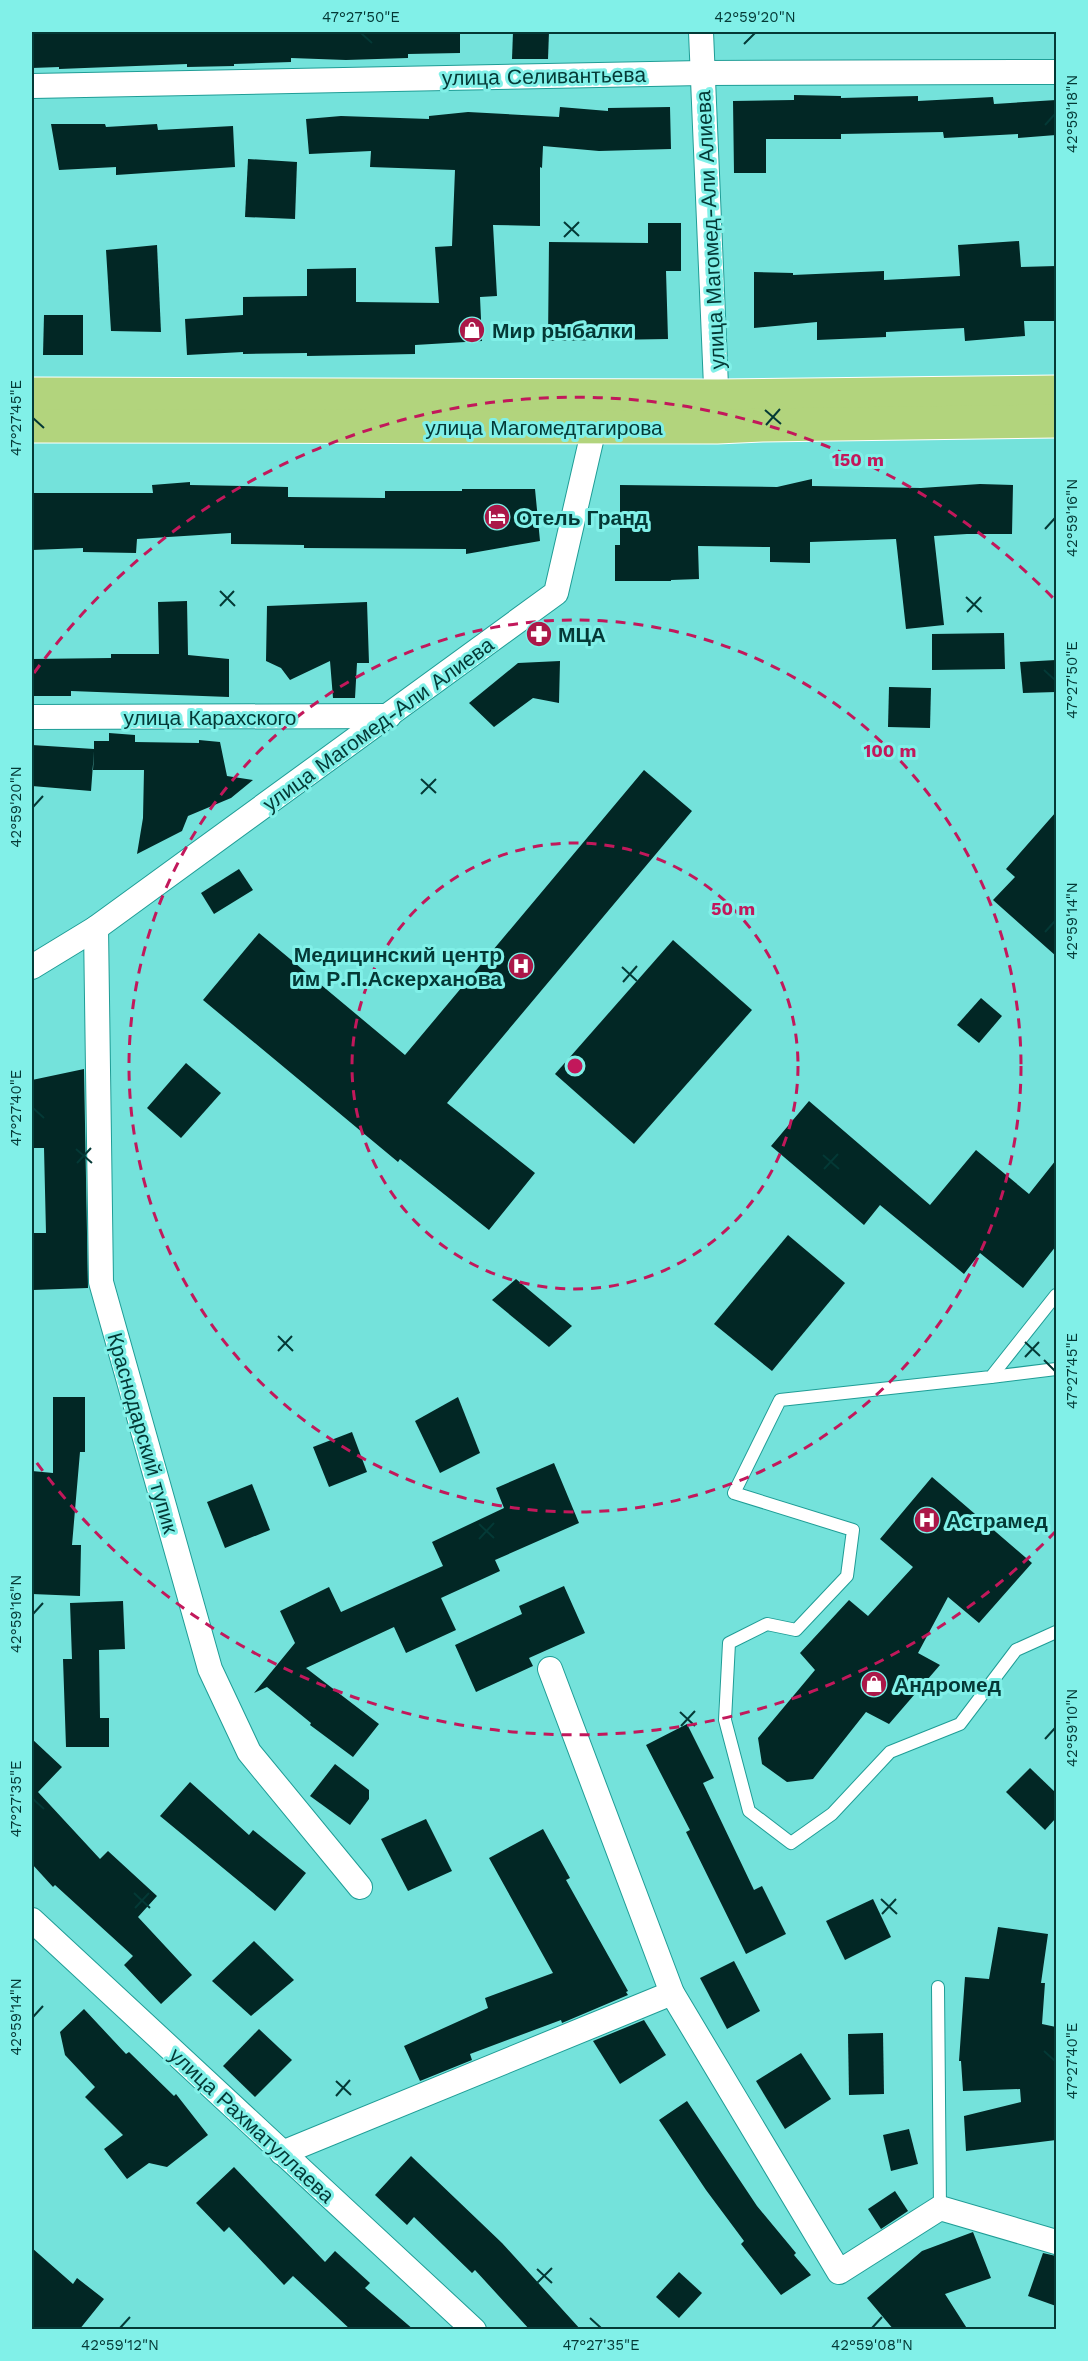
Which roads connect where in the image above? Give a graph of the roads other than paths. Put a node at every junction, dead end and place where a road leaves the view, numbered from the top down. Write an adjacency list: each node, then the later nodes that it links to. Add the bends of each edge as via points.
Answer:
1 (701, 32): 3 (street, улица Магомед-Али Алиева)
2 (1056, 72): 3 (street, улица Селивантьева)
3 (702, 73): 4 (street, улица Селивантьева); 8 (street, улица Магомед-Али Алиева)
4 (32, 86)
5 (1056, 392): 8 (main road, улица Магомедтагирова)
6 (32, 394): 7 (main road, улица Магомедтагирова)
7 (596, 394): 8 (main road, улица Магомедтагирова); 11 (street, улица Магомед-Али Алиева)
8 (717, 412): 9 (main road, улица Магомедтагирова, via 762,425); 11 (main road, улица Магомедтагирова)
9 (1056, 421)
10 (32, 426): 11 (main road, улица Магомедтагирова)
11 (594, 428): 12 (street, улица Магомед-Али Алиева, via 556,593)
12 (389, 716): 13 (street, улица Карахского); 14 (street, улица Магомед-Али Алиева)
13 (32, 717)
14 (96, 928): 15 (street, улица Магомед-Али Алиева); 21 (street, Краснодарский тупик, via 101,1282 210,1669 249,1752)
15 (32, 968)
16 (1056, 1296): 18 (lane)
17 (1056, 1370): 18 (lane)
18 (991, 1377): 19 (lane, via 780,1400 734,1493 853,1530 847,1576 796,1630 767,1624 729,1643 725,1720 749,1811 791,1843 832,1814 890,1752 960,1724 1016,1650)
19 (1056, 1632)
20 (550, 1669): 24 (street)
21 (360, 1887)
22 (32, 1920): 25 (street, улица Рахматуллаева)
23 (938, 1987): 26 (lane)
24 (672, 1993): 25 (street); 26 (street, via 839,2272)
25 (282, 2153): 28 (street, улица Рахматуллаева)
26 (940, 2208): 27 (street)
27 (1056, 2242)
28 (474, 2330)

